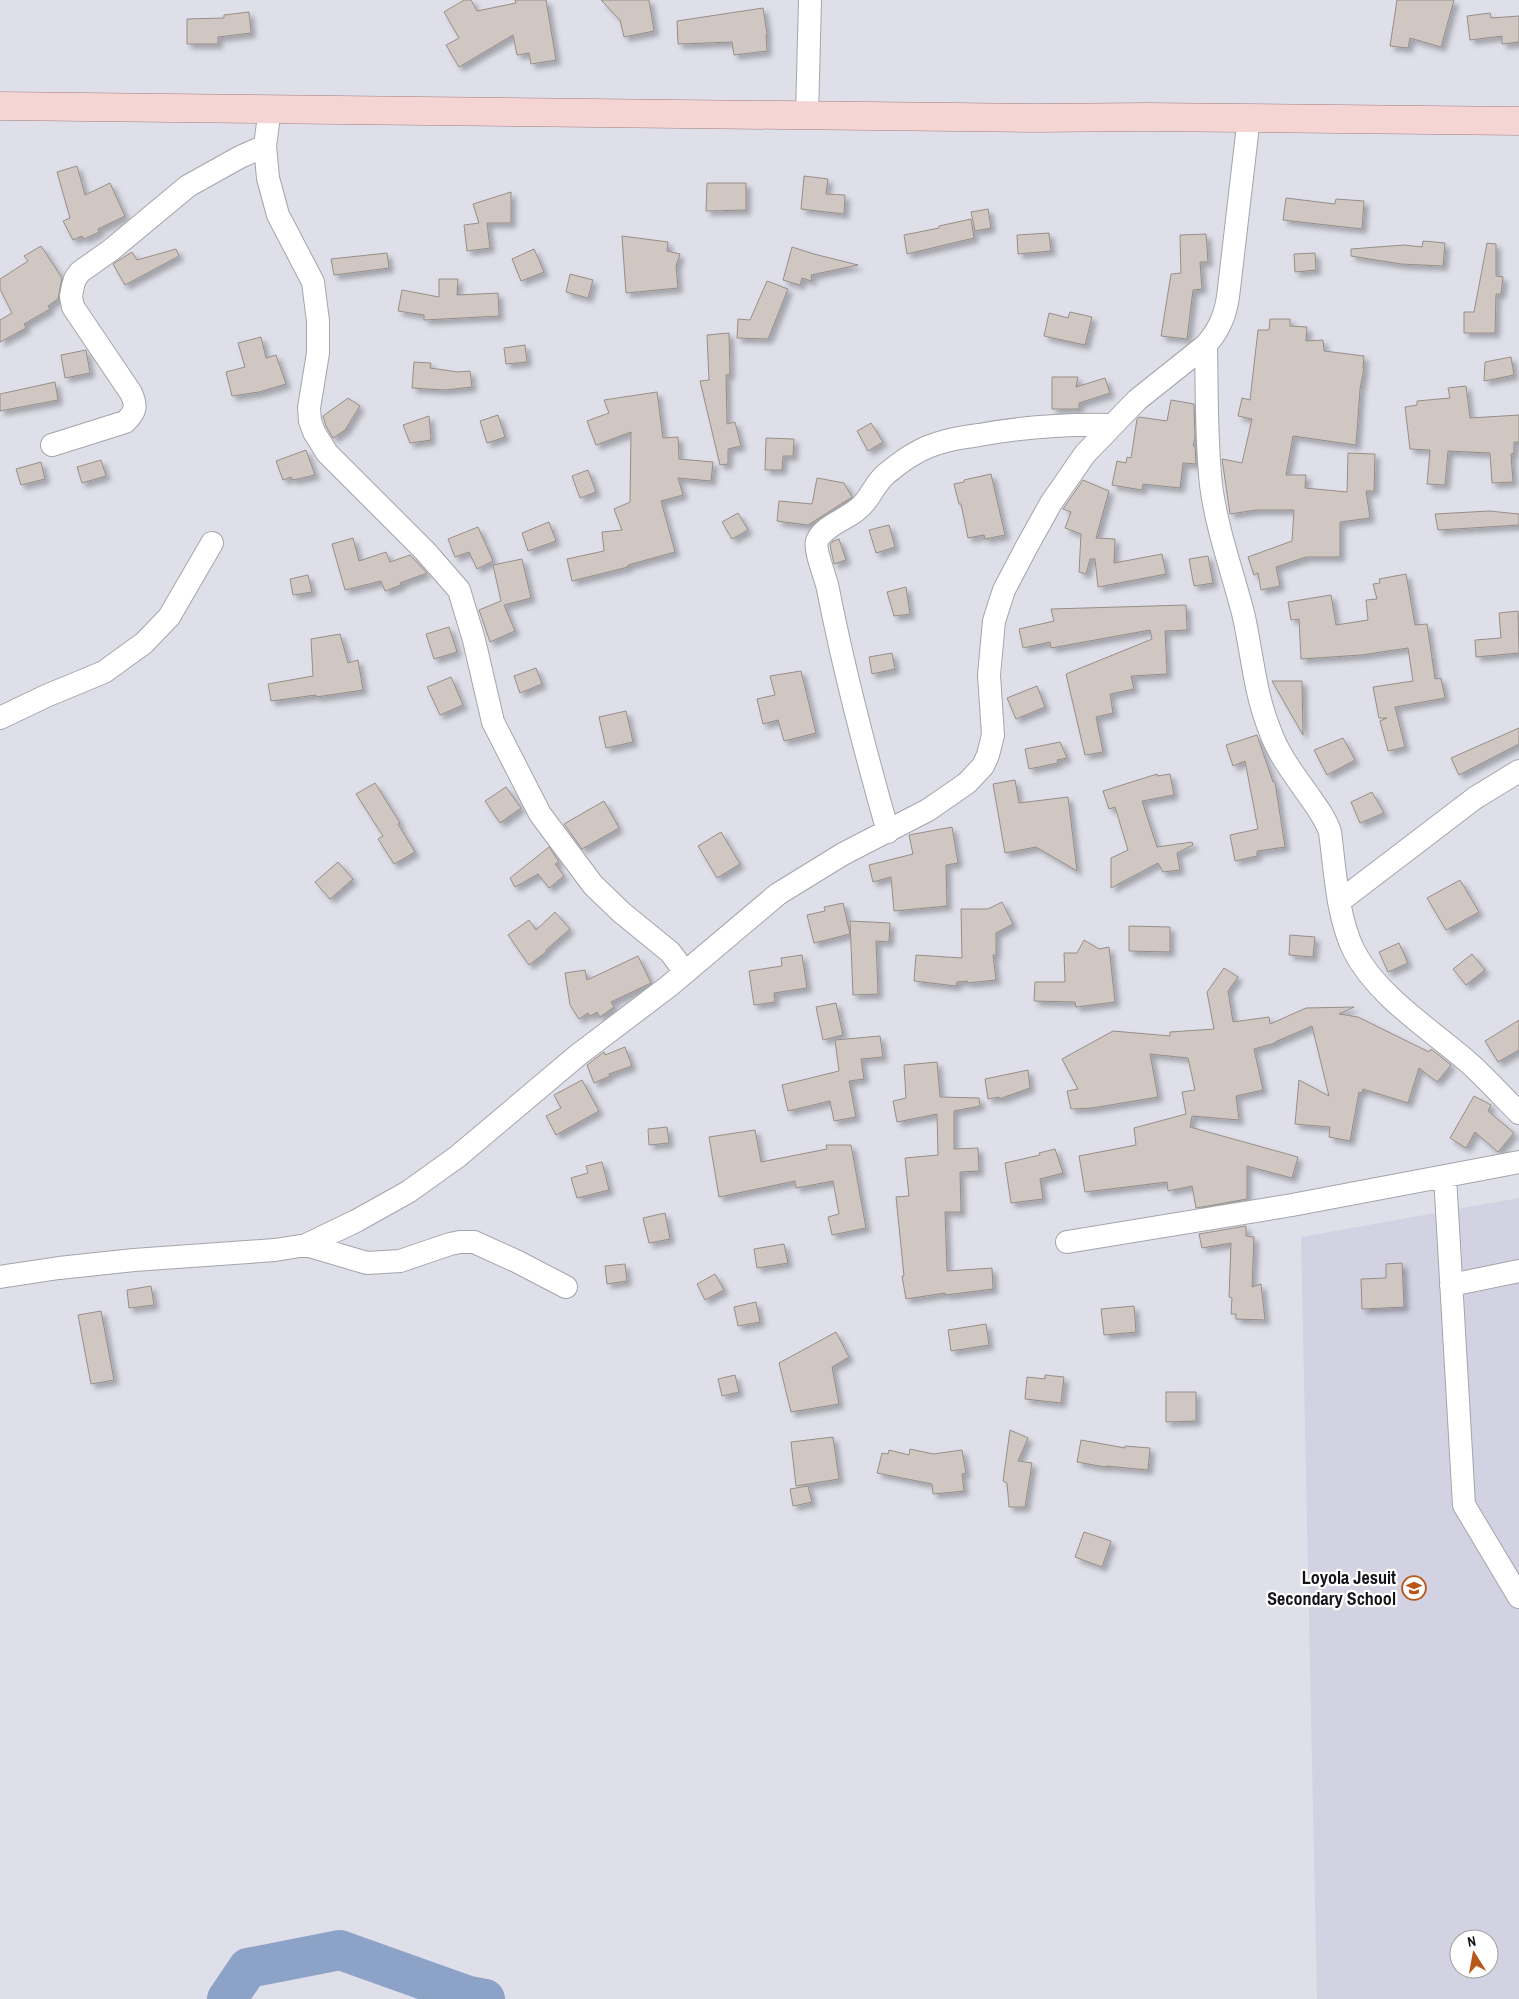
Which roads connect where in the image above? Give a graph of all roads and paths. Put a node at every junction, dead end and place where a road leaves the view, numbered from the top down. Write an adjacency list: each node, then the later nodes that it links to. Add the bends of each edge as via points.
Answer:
1 (810, 0): 4 (street)
2 (0, 106): 3 (main road)
3 (270, 108): 4 (main road); 7 (street)
4 (807, 115): 5 (main road)
5 (1249, 117): 6 (main road); 8 (street, via 1228,297 1224,318)
6 (1519, 121)
7 (266, 146): 10 (street, via 188,186 75,279 71,296 73,307 136,403 134,414 126,422); 16 (street, via 268,178 278,215 313,282 318,353 308,408 314,432 327,453 459,590 493,722 540,814 594,885 670,952)
8 (1206, 345): 9 (street); 15 (street, via 1211,486 1221,539 1243,616 1268,728 1291,770 1326,821)
9 (1111, 425): 14 (street, via 1085,454 1052,504 1004,590 991,643 989,674 994,735 983,766 950,795); 14 (street, via 1016,428 935,444 887,473 860,508 828,529 817,542 845,673)
10 (52, 446)
11 (212, 543): 12 (street, via 169,617 144,643 104,672)
12 (0, 718)
13 (1519, 771): 15 (street, via 1475,798)
14 (888, 832): 16 (street, via 843,854 778,894)
15 (1340, 902): 17 (street, via 1347,933 1368,974 1468,1062)
16 (685, 972): 21 (street, via 457,1157 408,1192)
17 (1519, 1113)
18 (1519, 1162): 19 (street)
19 (1445, 1176): 20 (street); 24 (street)
20 (1067, 1242)
21 (306, 1245): 23 (street, via 256,1252 134,1260); 25 (street, via 367,1263 400,1260 450,1244 474,1242)
22 (1519, 1272): 24 (street)
23 (0, 1277)
24 (1451, 1285): 26 (street, via 1464,1505)
25 (566, 1287)
26 (1519, 1597)

